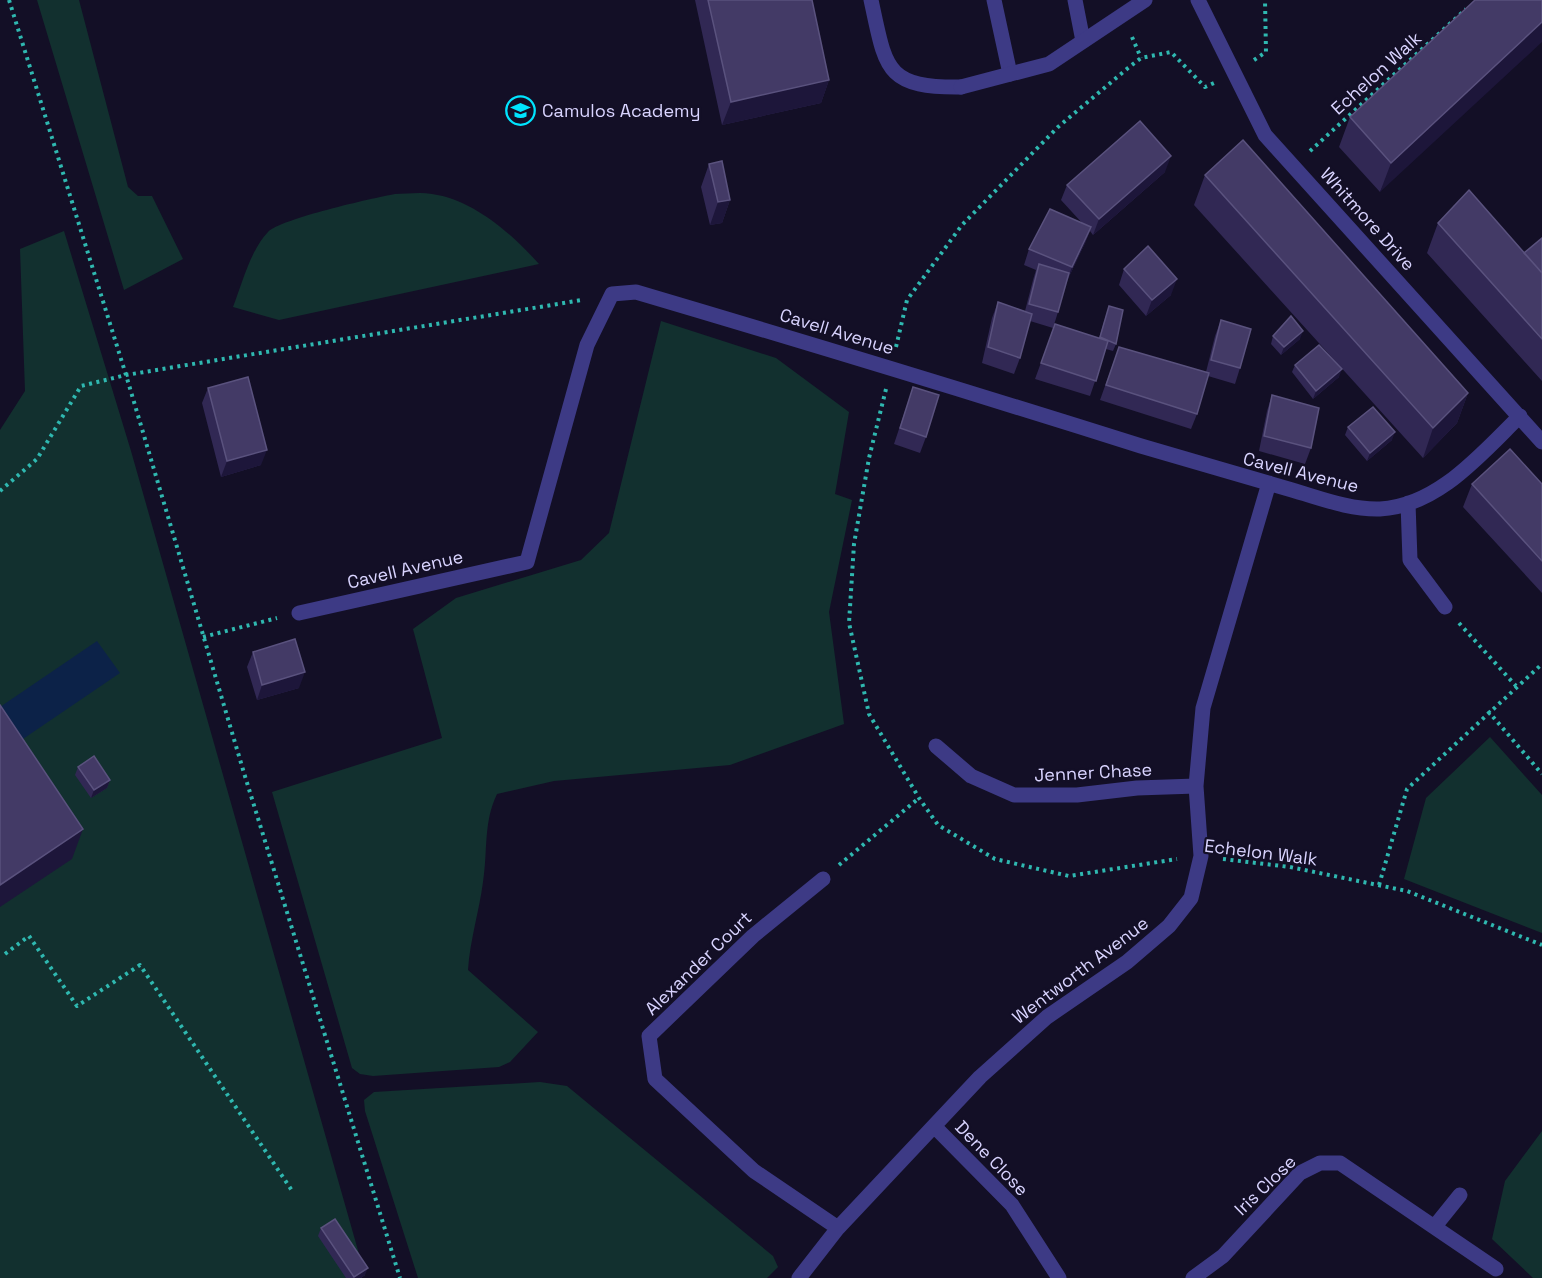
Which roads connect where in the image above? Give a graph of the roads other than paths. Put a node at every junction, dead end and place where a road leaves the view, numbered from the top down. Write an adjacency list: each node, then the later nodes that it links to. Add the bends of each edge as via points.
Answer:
1 (871, 0): 7 (street, via 882,54 902,80 926,88 961,87)
2 (994, 0): 7 (street)
3 (1075, 0): 6 (street)
4 (1145, 0): 6 (street)
5 (1198, 0): 8 (street, Whitmore Drive, via 1266,135)
6 (1083, 41): 7 (street, via 1049,64)
7 (1010, 74)
8 (1520, 416): 9 (street, Whitmore Drive); 11 (street, Cavell Avenue, via 1468,466 1433,492)
9 (1542, 442)
10 (1269, 483): 11 (street, Cavell Avenue, via 1354,507 1381,509); 13 (street, Cavell Avenue, via 636,292 612,294 587,345 526,562); 15 (street, Wentworth Avenue, via 1203,708)
11 (1408, 503): 12 (street, via 1410,560)
12 (1445, 607)
13 (298, 613)
14 (936, 746): 15 (street, Jenner Chase, via 971,776 1014,795 1077,795)
15 (1196, 786): 17 (street, Wentworth Avenue, via 1201,856 1191,898 1169,926 1127,962 1047,1017 980,1077)
16 (823, 879): 20 (street, Alexander Court, via 753,936 650,1036 655,1079 754,1172)
17 (934, 1126): 20 (street, Wentworth Avenue); 23 (street, Dene Close, via 1012,1205)
18 (1460, 1195): 19 (street)
19 (1435, 1226): 21 (street, Iris Close); 24 (street, Iris Close, via 1340,1163 1320,1162 1300,1173 1223,1257)
20 (838, 1228): 22 (street, Wentworth Avenue)
21 (1496, 1269)
22 (799, 1278)
23 (1059, 1278)
24 (1193, 1278)

